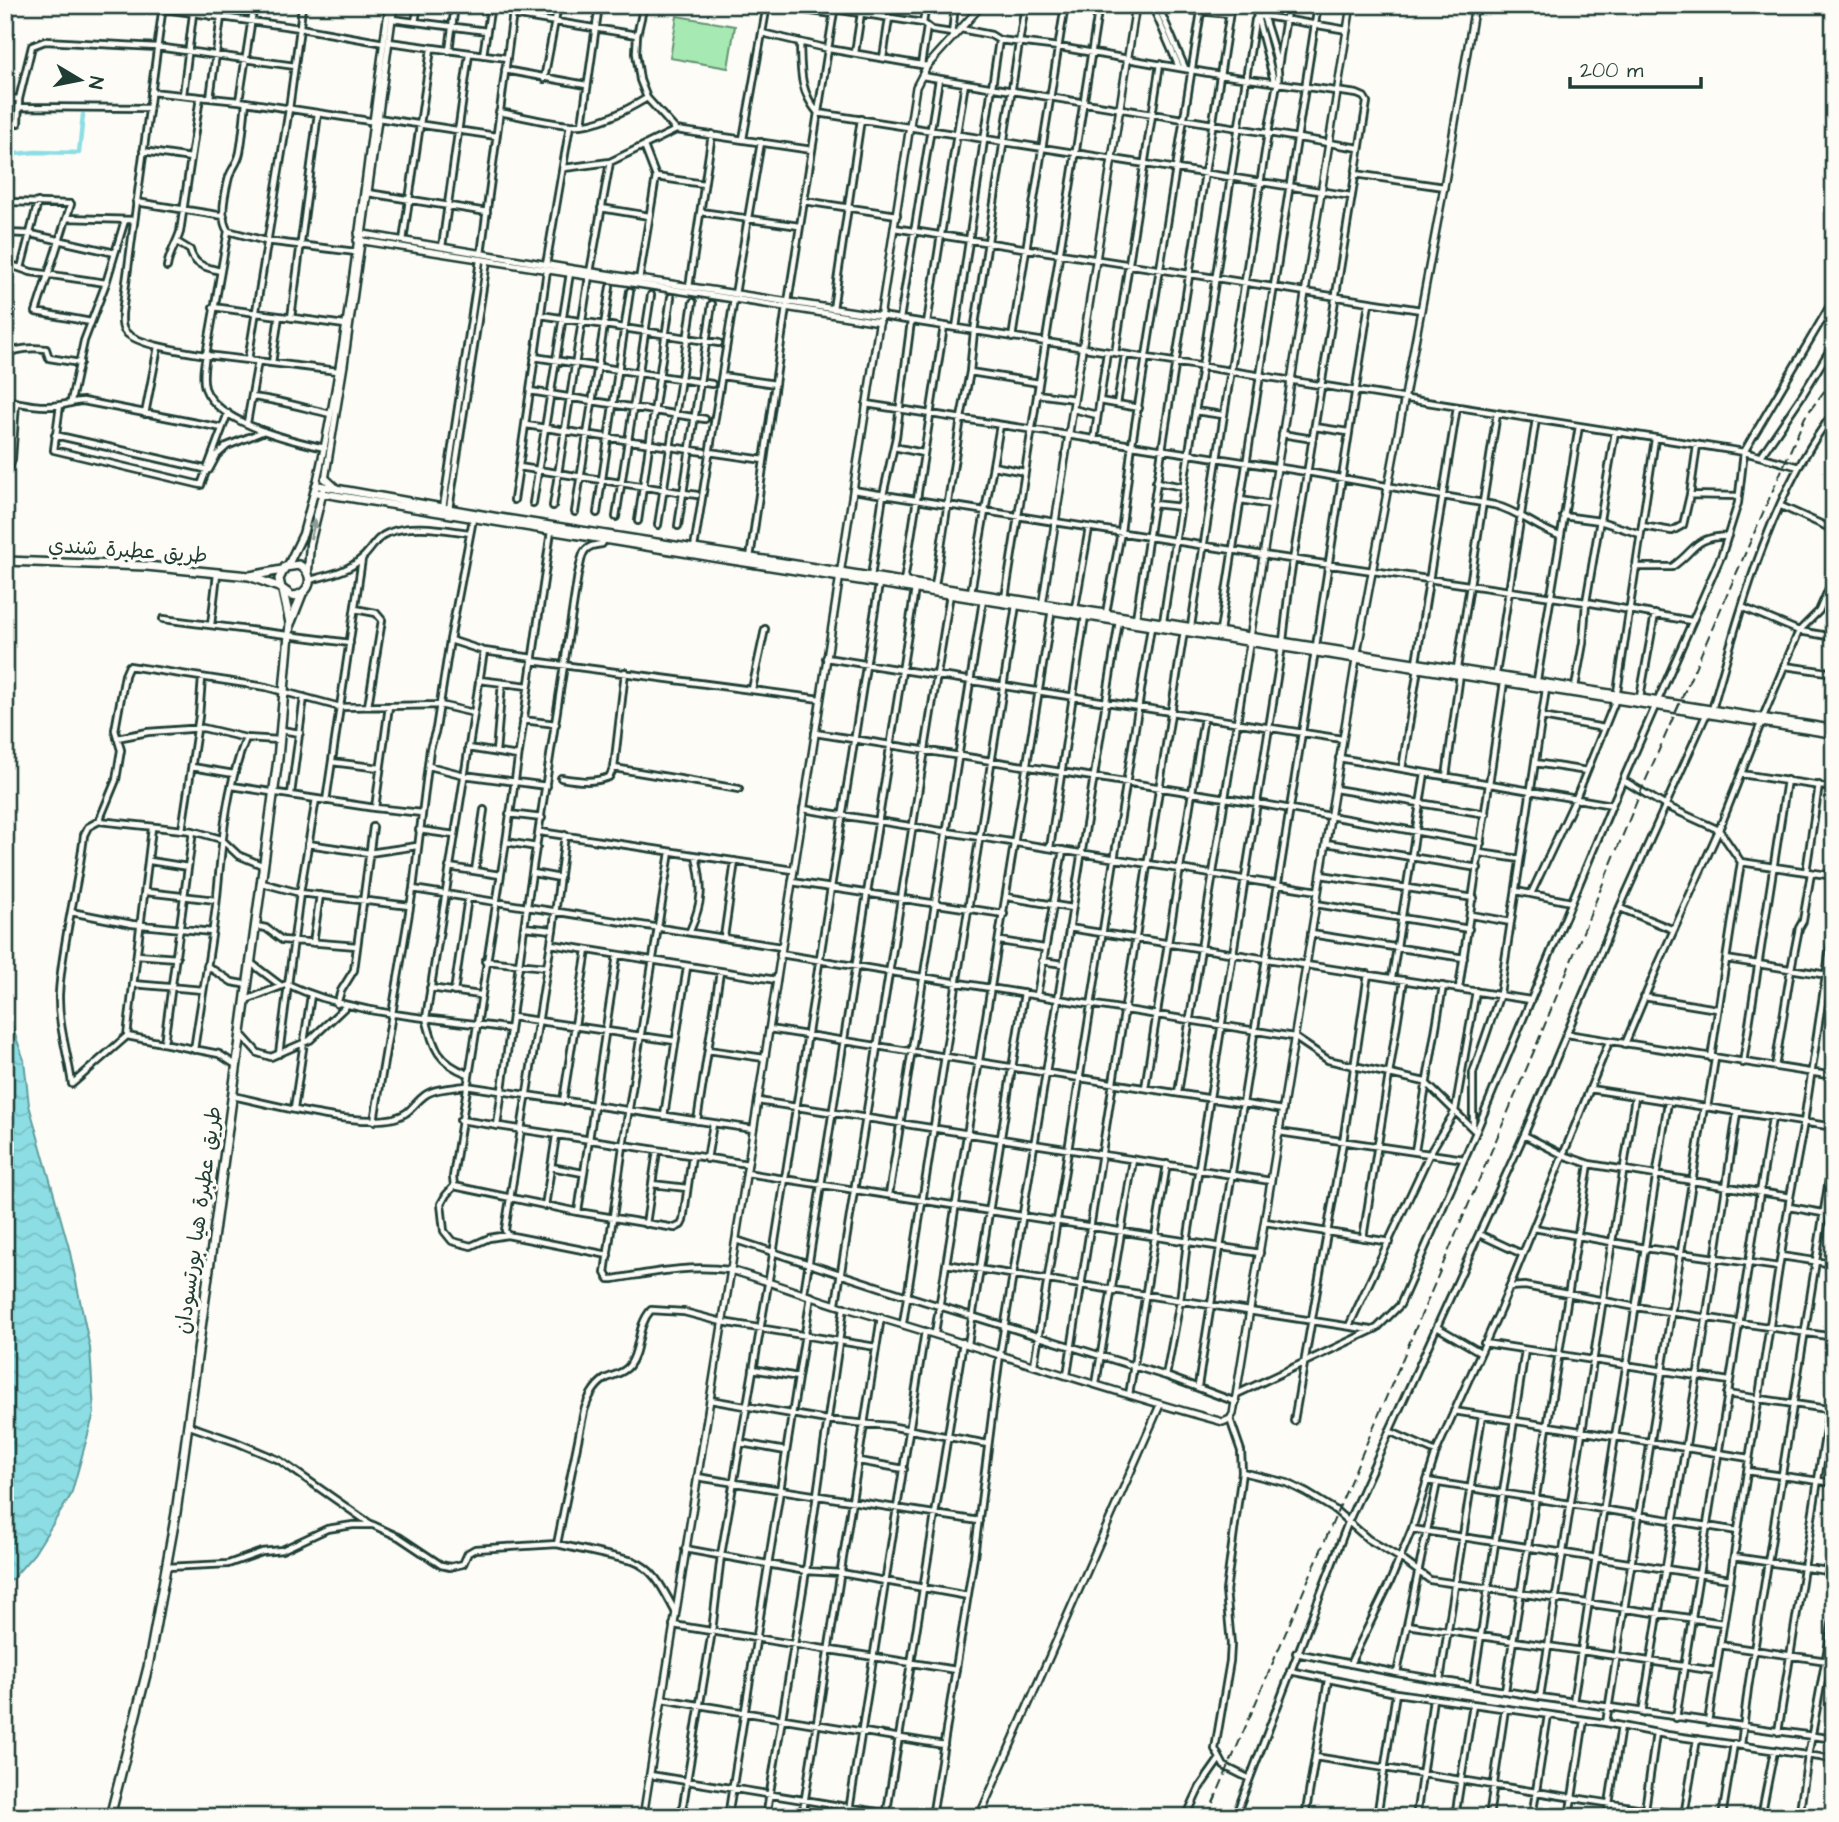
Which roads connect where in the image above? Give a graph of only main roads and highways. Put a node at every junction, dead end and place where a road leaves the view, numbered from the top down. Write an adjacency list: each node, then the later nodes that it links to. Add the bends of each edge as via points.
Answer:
1 (325, 478): 3 (main road)
2 (319, 492): 3 (main road); 3 (main road); 6 (main road); 9 (main road, one-way to 2)
3 (338, 493): 4 (main road); 4 (main road)
4 (604, 537): 7 (main road); 7 (main road)
5 (5, 561): 8 (highway, طريق عطبرة شندي, via 146,566)
6 (285, 568): 8 (highway); 9 (highway, via 299,565); 10 (highway, via 279,579)
7 (840, 574): 12 (main road); 12 (main road, via 879,584)
8 (249, 576): 10 (highway)
9 (309, 576): 11 (highway)
10 (282, 590): 11 (highway, via 292,596); 14 (highway)
11 (302, 594): 14 (highway)
12 (1042, 606): 13 (main road)
13 (1052, 608): 15 (main road); 15 (main road, via 1191,626)
14 (290, 623): 22 (highway, طريق عطبرة هيا بورتسودان, via 274,793 167,1567 141,1700)
15 (1250, 639): 16 (main road)
16 (1459, 671): 17 (main road); 17 (main road)
17 (1616, 696): 18 (main road); 18 (main road)
18 (1658, 703): 19 (main road)
19 (1762, 720): 20 (main road); 21 (main road)
20 (1834, 729)
21 (1834, 734)
22 (110, 1817)

